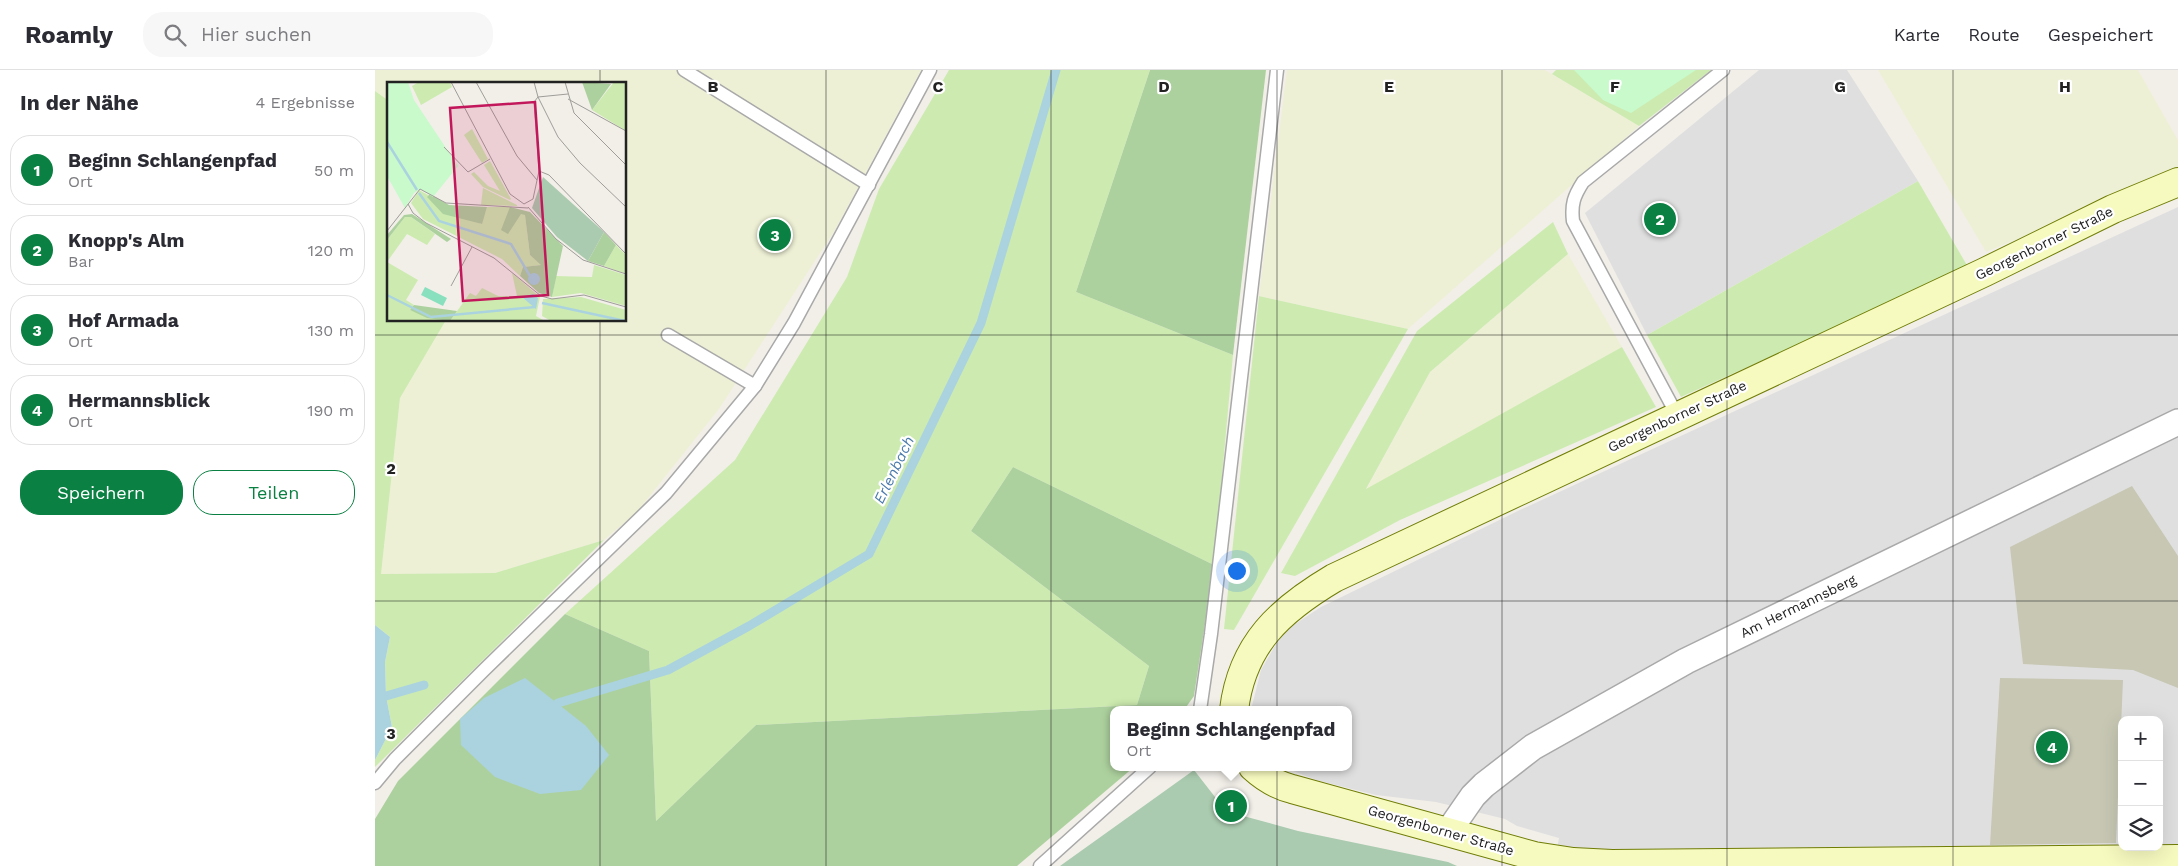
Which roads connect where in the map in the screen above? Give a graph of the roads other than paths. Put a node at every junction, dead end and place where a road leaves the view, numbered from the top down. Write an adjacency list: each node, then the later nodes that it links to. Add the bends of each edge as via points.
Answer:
1 (684, 70): 6 (lane)
2 (930, 70): 6 (lane)
3 (1277, 70): 11 (lane)
4 (1723, 70): 9 (lane, via 1583,182 1571,207 1573,221)
5 (2178, 182): 9 (main road, Georgenborner Straße, via 2113,209)
6 (869, 185): 8 (lane, via 794,323)
7 (668, 335): 8 (lane)
8 (755, 386): 15 (lane, via 667,493 484,670)
9 (1677, 415): 12 (main road, Georgenborner Straße, via 1313,591 1274,621 1258,642 1240,676)
10 (2178, 422): 16 (street, Am Hermannsberg, via 1686,661 1533,747 1473,796)
11 (1201, 706)
12 (1235, 706)
13 (1146, 771): 19 (lane)
14 (1257, 771): 16 (main road, Georgenborner Straße, via 1278,785)
15 (375, 783)
16 (1448, 832): 18 (main road, Georgenborner Straße)
17 (2178, 859): 18 (main road, Georgenborner Straße, via 1613,864)
18 (1533, 861)
19 (1040, 866)

